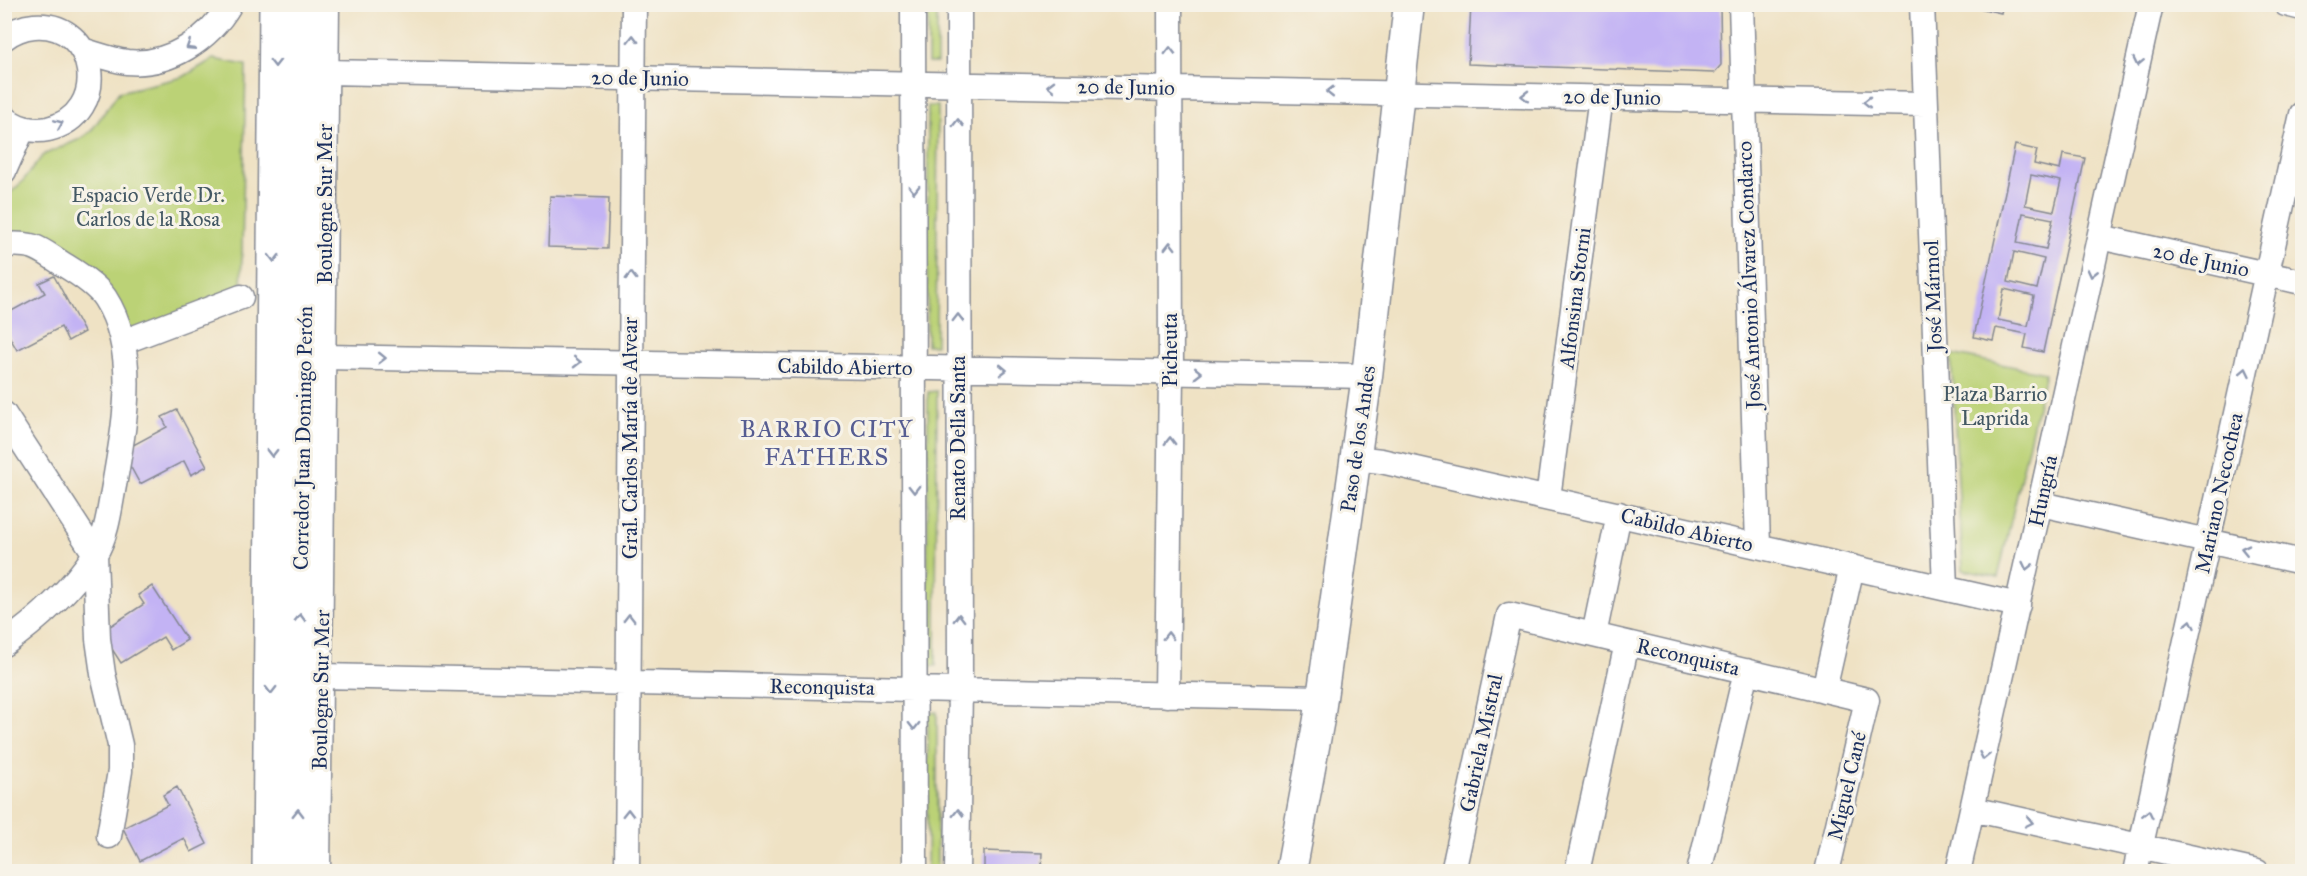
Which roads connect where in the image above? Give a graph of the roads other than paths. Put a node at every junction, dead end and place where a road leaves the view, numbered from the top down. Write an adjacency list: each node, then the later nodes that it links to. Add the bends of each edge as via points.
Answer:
1 (230, 4): 16 (street, one-way to 16, via 220,22 176,55 139,63)
2 (276, 4): 69 (highway, Corredor Juan Domingo Perón, one-way to 69)
3 (309, 4): 70 (highway, Corredor Juan Domingo Perón, one-way to 3)
4 (327, 4): 17 (street, Boulogne Sur Mer)
5 (634, 4): 18 (street, Gral. Carlos María de Alvear, one-way to 5)
6 (913, 4): 19 (street, Renato Della Santa)
7 (958, 4): 20 (street, Renato Della Santa)
8 (1170, 4): 21 (street, Picheuta, one-way to 8)
9 (1409, 4): 22 (main road, Paso de los Andes)
10 (1742, 4): 24 (street, José Antonio Álvarez Condarco)
11 (1922, 4): 25 (street, José Mármol)
12 (2151, 4): 29 (street, Hungría, one-way to 29)
13 (2286, 4): 14 (street)
14 (2302, 8)
15 (4, 38): 16 (street, via 26,27 43,26 60,30)
16 (82, 50): 27 (street, one-way to 16, via 41,130 73,117 84,104 90,87 90,70)
17 (326, 72): 18 (street, 20 de Junio); 35 (street, Boulogne Sur Mer)
18 (633, 78): 19 (street, 20 de Junio); 36 (street, Gral. Carlos María de Alvear, one-way to 18)
19 (913, 83): 20 (street, 20 de Junio); 37 (street, Renato Della Santa, one-way to 37)
20 (958, 84): 21 (street, 20 de Junio, one-way to 20); 38 (street, Renato Della Santa, one-way to 20)
21 (1170, 88): 22 (street, 20 de Junio, one-way to 21); 39 (street, Picheuta, one-way to 21)
22 (1400, 93): 23 (street, 20 de Junio, one-way to 22); 40 (main road, Paso de los Andes)
23 (1601, 97): 24 (street, 20 de Junio); 43 (street, Alfonsina Storni)
24 (1743, 100): 25 (street, 20 de Junio, one-way to 24); 47 (street, José Antonio Álvarez Condarco)
25 (1925, 104): 51 (street, José Mármol)
26 (2302, 114): 31 (street, Mariano Necochea)
27 (14, 122): 28 (street)
28 (4, 171)
29 (2100, 237): 31 (street, 20 de Junio); 44 (street, Hungría, one-way to 44)
30 (4, 245): 34 (street, via 31,244 77,273 104,296)
31 (2267, 274): 32 (street, 20 de Junio); 46 (street, Mariano Necochea, one-way to 31)
32 (2302, 282)
33 (241, 297): 34 (street)
34 (123, 342): 48 (street, via 127,382 118,464 106,526)
35 (324, 357): 36 (street, Cabildo Abierto, one-way to 36); 58 (street, Boulogne Sur Mer)
36 (630, 363): 37 (street, Cabildo Abierto); 59 (street, Gral. Carlos María de Alvear, one-way to 36)
37 (914, 368): 38 (street, Cabildo Abierto); 60 (street, Renato Della Santa, one-way to 60)
38 (958, 369): 39 (street, Cabildo Abierto, one-way to 39); 61 (street, Renato Della Santa, one-way to 38)
39 (1170, 373): 40 (street, Cabildo Abierto, one-way to 40); 63 (street, Picheuta, one-way to 39)
40 (1366, 376): 42 (main road, Paso de los Andes)
41 (4, 414): 48 (street)
42 (1355, 458): 43 (street, Cabildo Abierto); 64 (main road, Paso de los Andes)
43 (1548, 498): 45 (street, Cabildo Abierto)
44 (2041, 504): 46 (street); 52 (street, Hungría, one-way to 52)
45 (1619, 514): 47 (street, Cabildo Abierto); 54 (street)
46 (2208, 541): 49 (street, one-way to 46); 68 (street, Mariano Necochea, one-way to 46)
47 (1758, 546): 50 (street, Cabildo Abierto)
48 (95, 554): 56 (street, via 27,628); 67 (street, via 98,639 120,745 120,771)
49 (2302, 562)
50 (1852, 567): 51 (street, Cabildo Abierto); 62 (street)
51 (1945, 588): 52 (street, Cabildo Abierto)
52 (2018, 604): 66 (street, Hungría, one-way to 66)
53 (1509, 615): 54 (street, Reconquista); 76 (street, Gabriela Mistral)
54 (1594, 635): 55 (street, Reconquista)
55 (1628, 643): 57 (street, Reconquista); 77 (street)
56 (4, 644)
57 (1746, 671): 62 (street, Reconquista); 78 (street)
58 (322, 676): 59 (street, Reconquista); 71 (street, Boulogne Sur Mer)
59 (629, 683): 60 (street, Reconquista); 72 (street, Gral. Carlos María de Alvear, one-way to 59)
60 (914, 689): 61 (street, Reconquista); 73 (street, Renato Della Santa, one-way to 73)
61 (960, 690): 63 (street, Reconquista); 74 (street, Renato Della Santa, one-way to 61)
62 (1824, 690): 65 (street, Reconquista)
63 (1167, 695): 64 (street, Reconquista)
64 (1322, 698): 75 (main road, Paso de los Andes)
65 (1867, 700): 79 (street, Miguel Cané)
66 (1972, 809): 68 (street, one-way to 68); 80 (street, Hungría)
67 (109, 836)
68 (2141, 846): 81 (street, Mariano Necochea); 82 (street)
69 (269, 872)
70 (297, 872)
71 (318, 872)
72 (627, 872)
73 (915, 872)
74 (957, 872)
75 (1291, 872)
76 (1453, 872)
77 (1577, 872)
78 (1699, 872)
79 (1827, 872)
80 (1958, 872)
81 (2135, 872)
82 (2257, 872)

